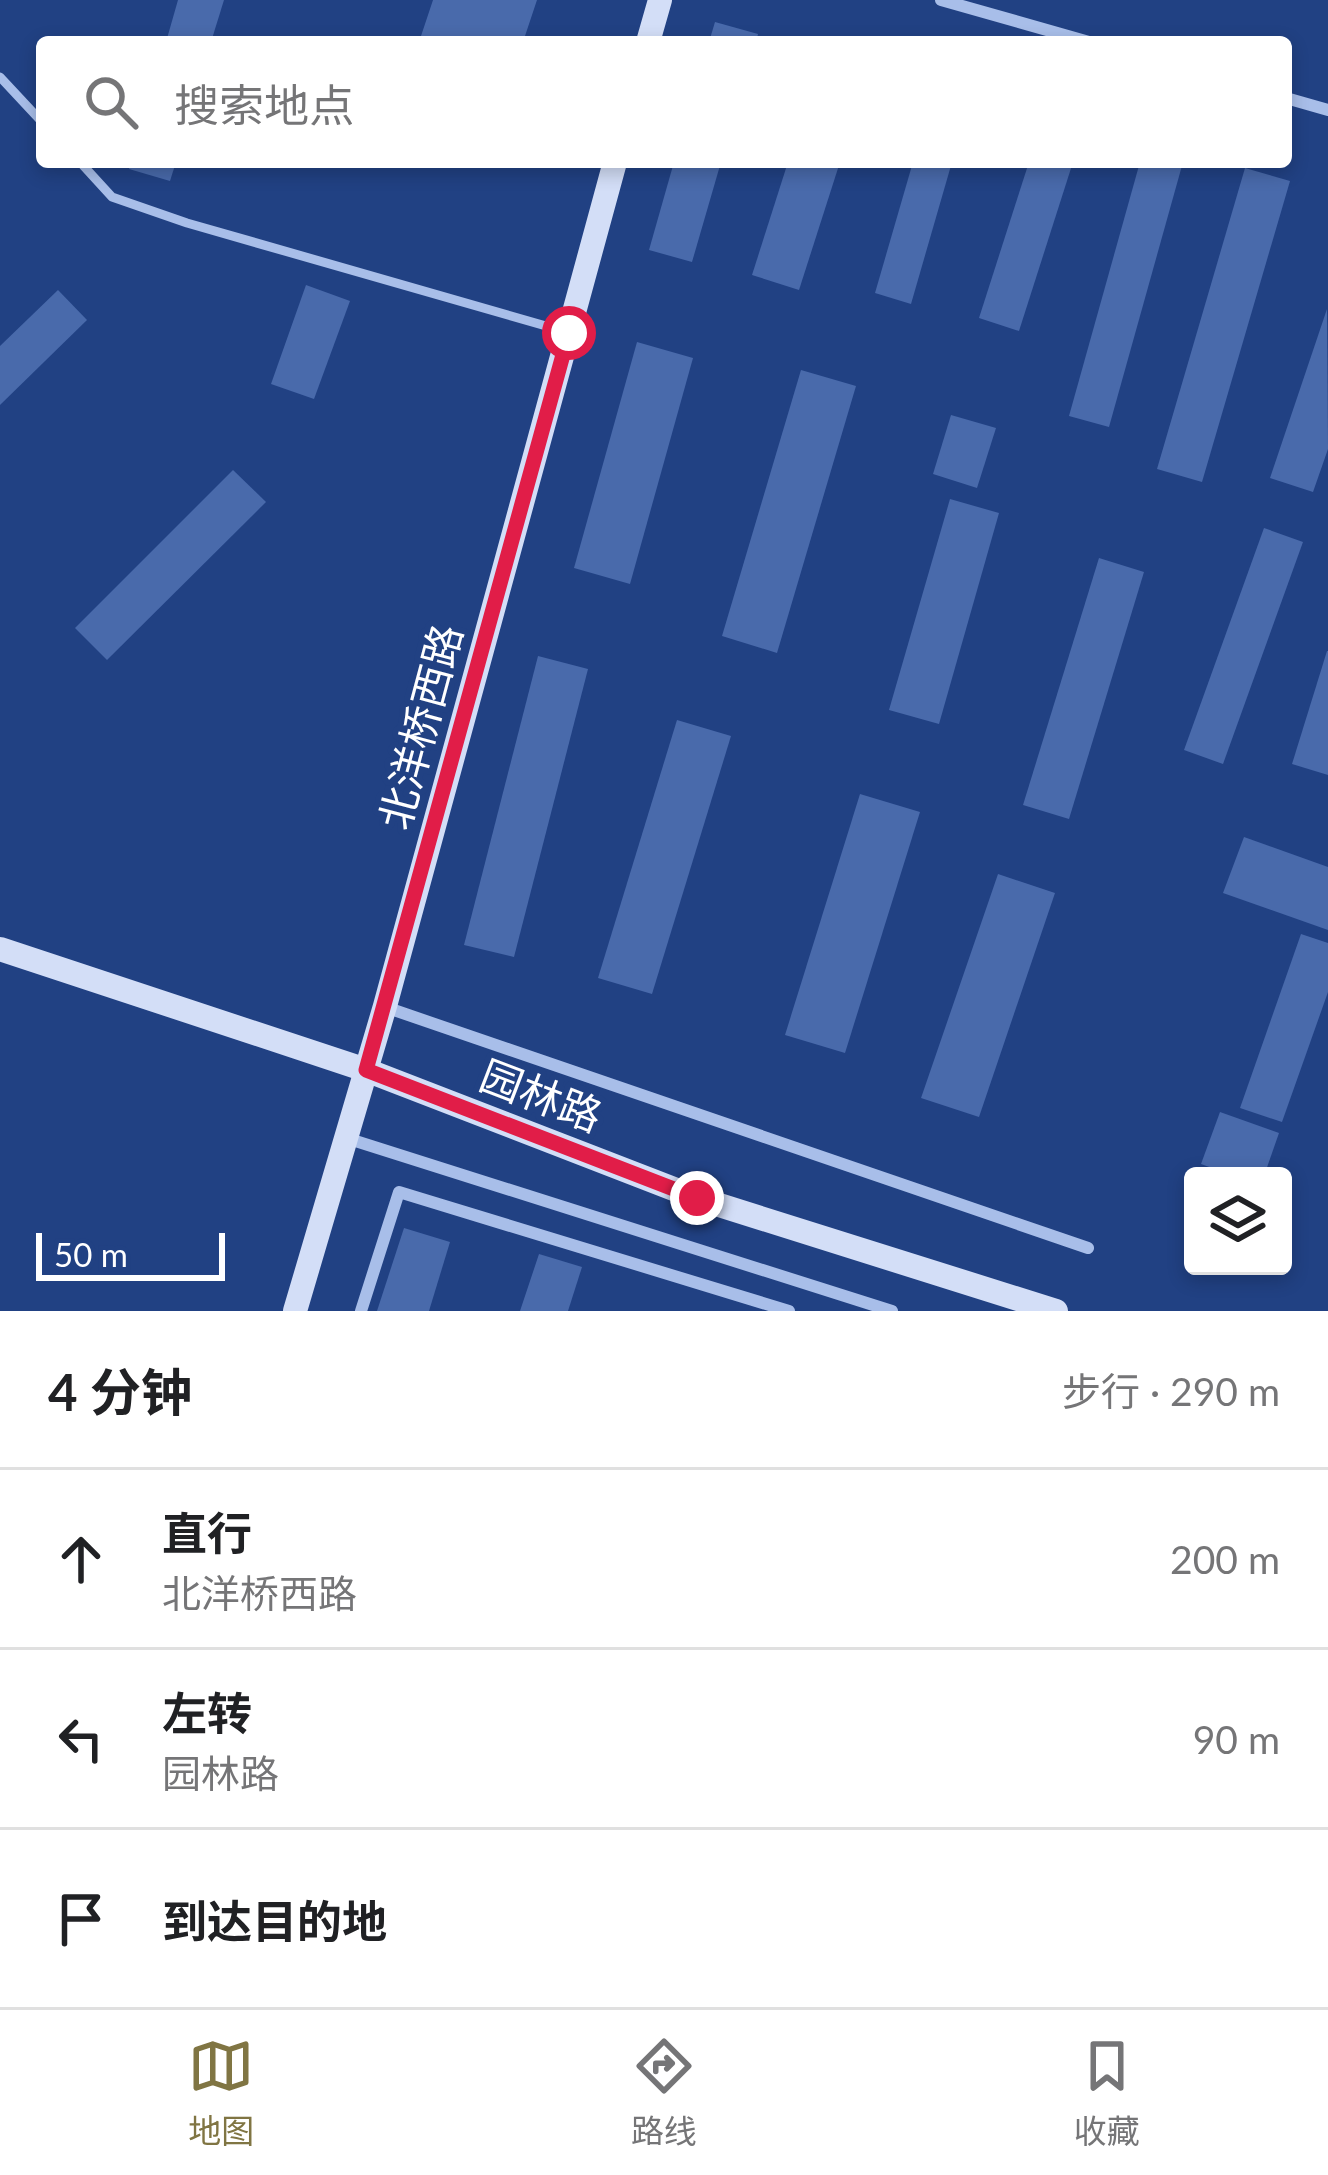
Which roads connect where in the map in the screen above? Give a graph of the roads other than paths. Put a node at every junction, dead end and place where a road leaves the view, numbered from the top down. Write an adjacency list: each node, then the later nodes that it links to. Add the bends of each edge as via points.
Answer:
1 (659, 0): 3 (main road)
2 (941, 0): 4 (street)
3 (650, 36)
4 (1068, 36)
5 (0, 77): 8 (lane)
6 (1292, 100): 7 (street)
7 (1328, 110)
8 (36, 116)
9 (85, 168): 11 (lane, via 112,197 187,224)
10 (613, 168): 11 (main road, 北洋桥西路)
11 (569, 333): 13 (main road, 北洋桥西路)
12 (0, 949): 14 (main road, 园林路)
13 (385, 1006): 14 (main road, 北洋桥西路); 16 (street)
14 (366, 1070): 15 (main road, 北洋桥西路); 17 (main road, 园林路, via 697,1198)
15 (346, 1138): 18 (main road, 北洋桥西路); 21 (street)
16 (1088, 1248)
17 (1050, 1310)
18 (295, 1311)
19 (361, 1311): 20 (street, via 399,1192)
20 (789, 1311)
21 (892, 1311)

